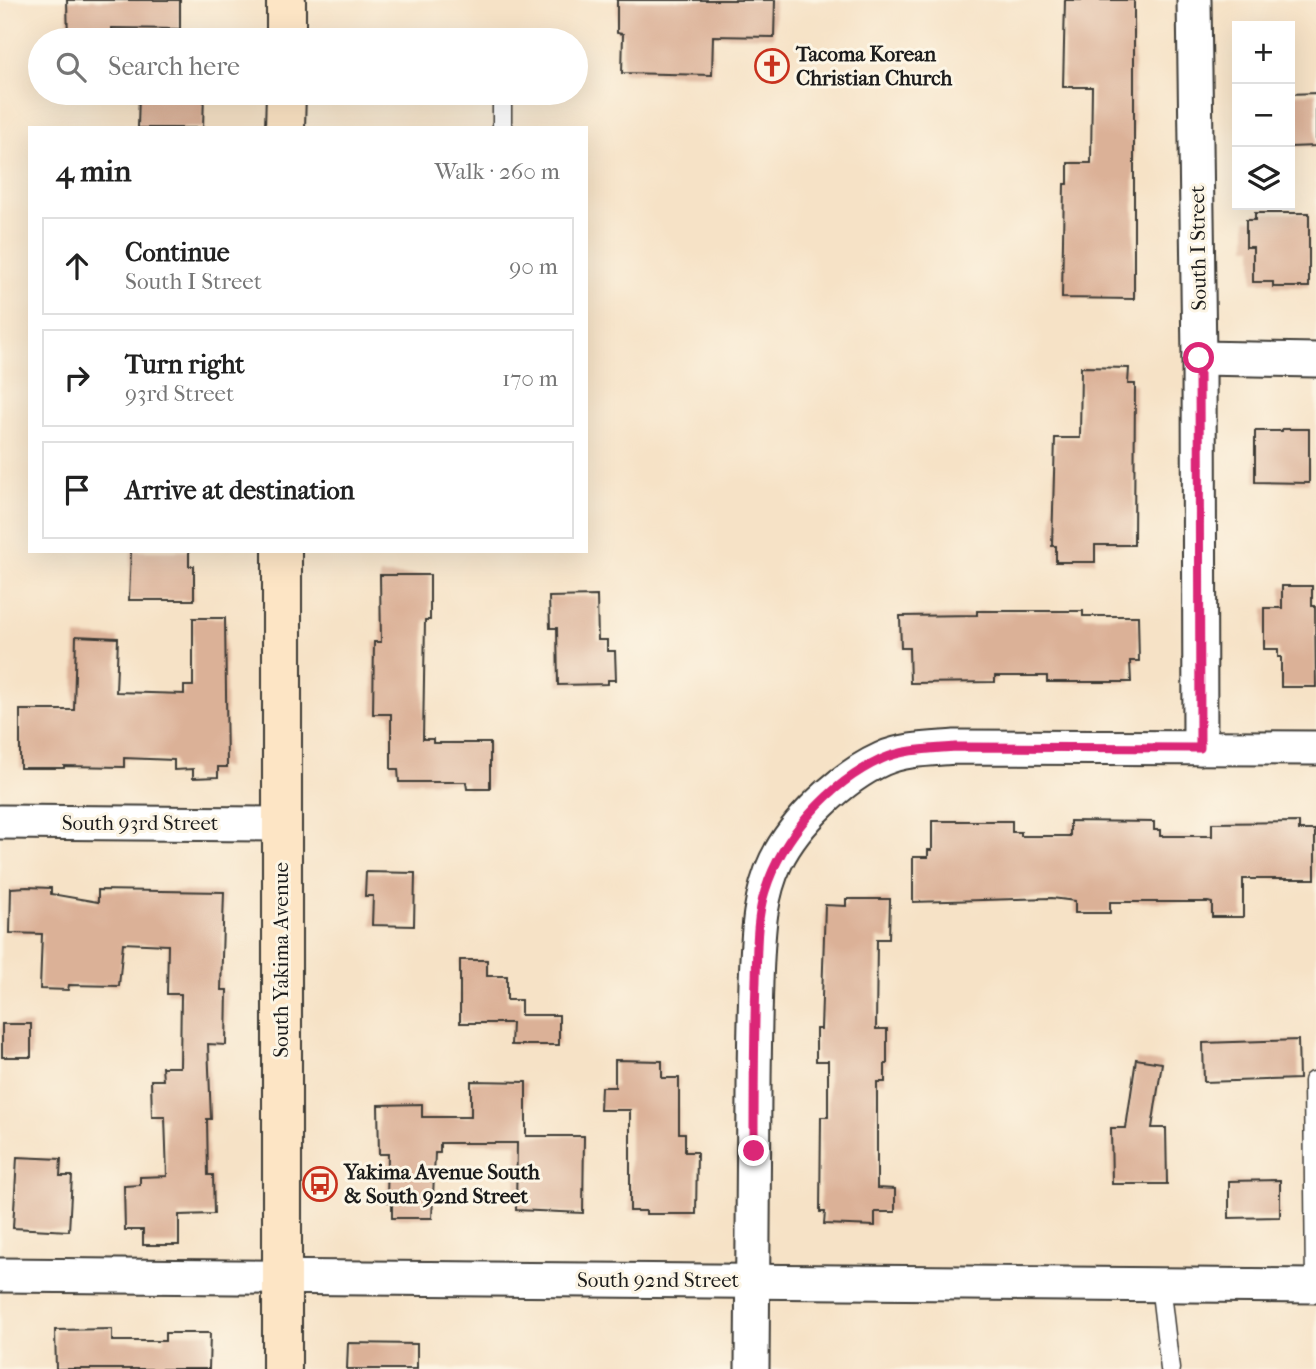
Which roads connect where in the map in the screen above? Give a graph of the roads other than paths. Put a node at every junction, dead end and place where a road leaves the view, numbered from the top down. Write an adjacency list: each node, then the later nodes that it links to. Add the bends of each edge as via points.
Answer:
1 (286, 0): 3 (main road)
2 (1194, 0): 8 (street, South I Street)
3 (286, 28)
4 (286, 105): 6 (main road)
5 (502, 106): 7 (lane)
6 (285, 126)
7 (502, 126)
8 (1199, 358): 9 (street); 11 (street, South I Street)
9 (1316, 360)
10 (282, 553): 14 (main road, South Yakima Avenue)
11 (1200, 748): 12 (street); 18 (street, via 916,750 883,759 846,781 793,833 764,893 758,937)
12 (1316, 748)
13 (0, 821): 14 (street, South 93rd Street)
14 (280, 824): 17 (main road, South Yakima Avenue)
15 (1313, 1081): 20 (lane)
16 (0, 1275): 17 (street, South 92nd Street)
17 (282, 1277): 18 (street, South 92nd Street); 21 (main road, South Yakima Avenue)
18 (753, 1281): 19 (street, South 92nd Street); 22 (street)
19 (1160, 1284): 20 (street, South 92nd Street); 23 (lane)
20 (1315, 1286)
21 (282, 1369)
22 (752, 1369)
23 (1170, 1369)

